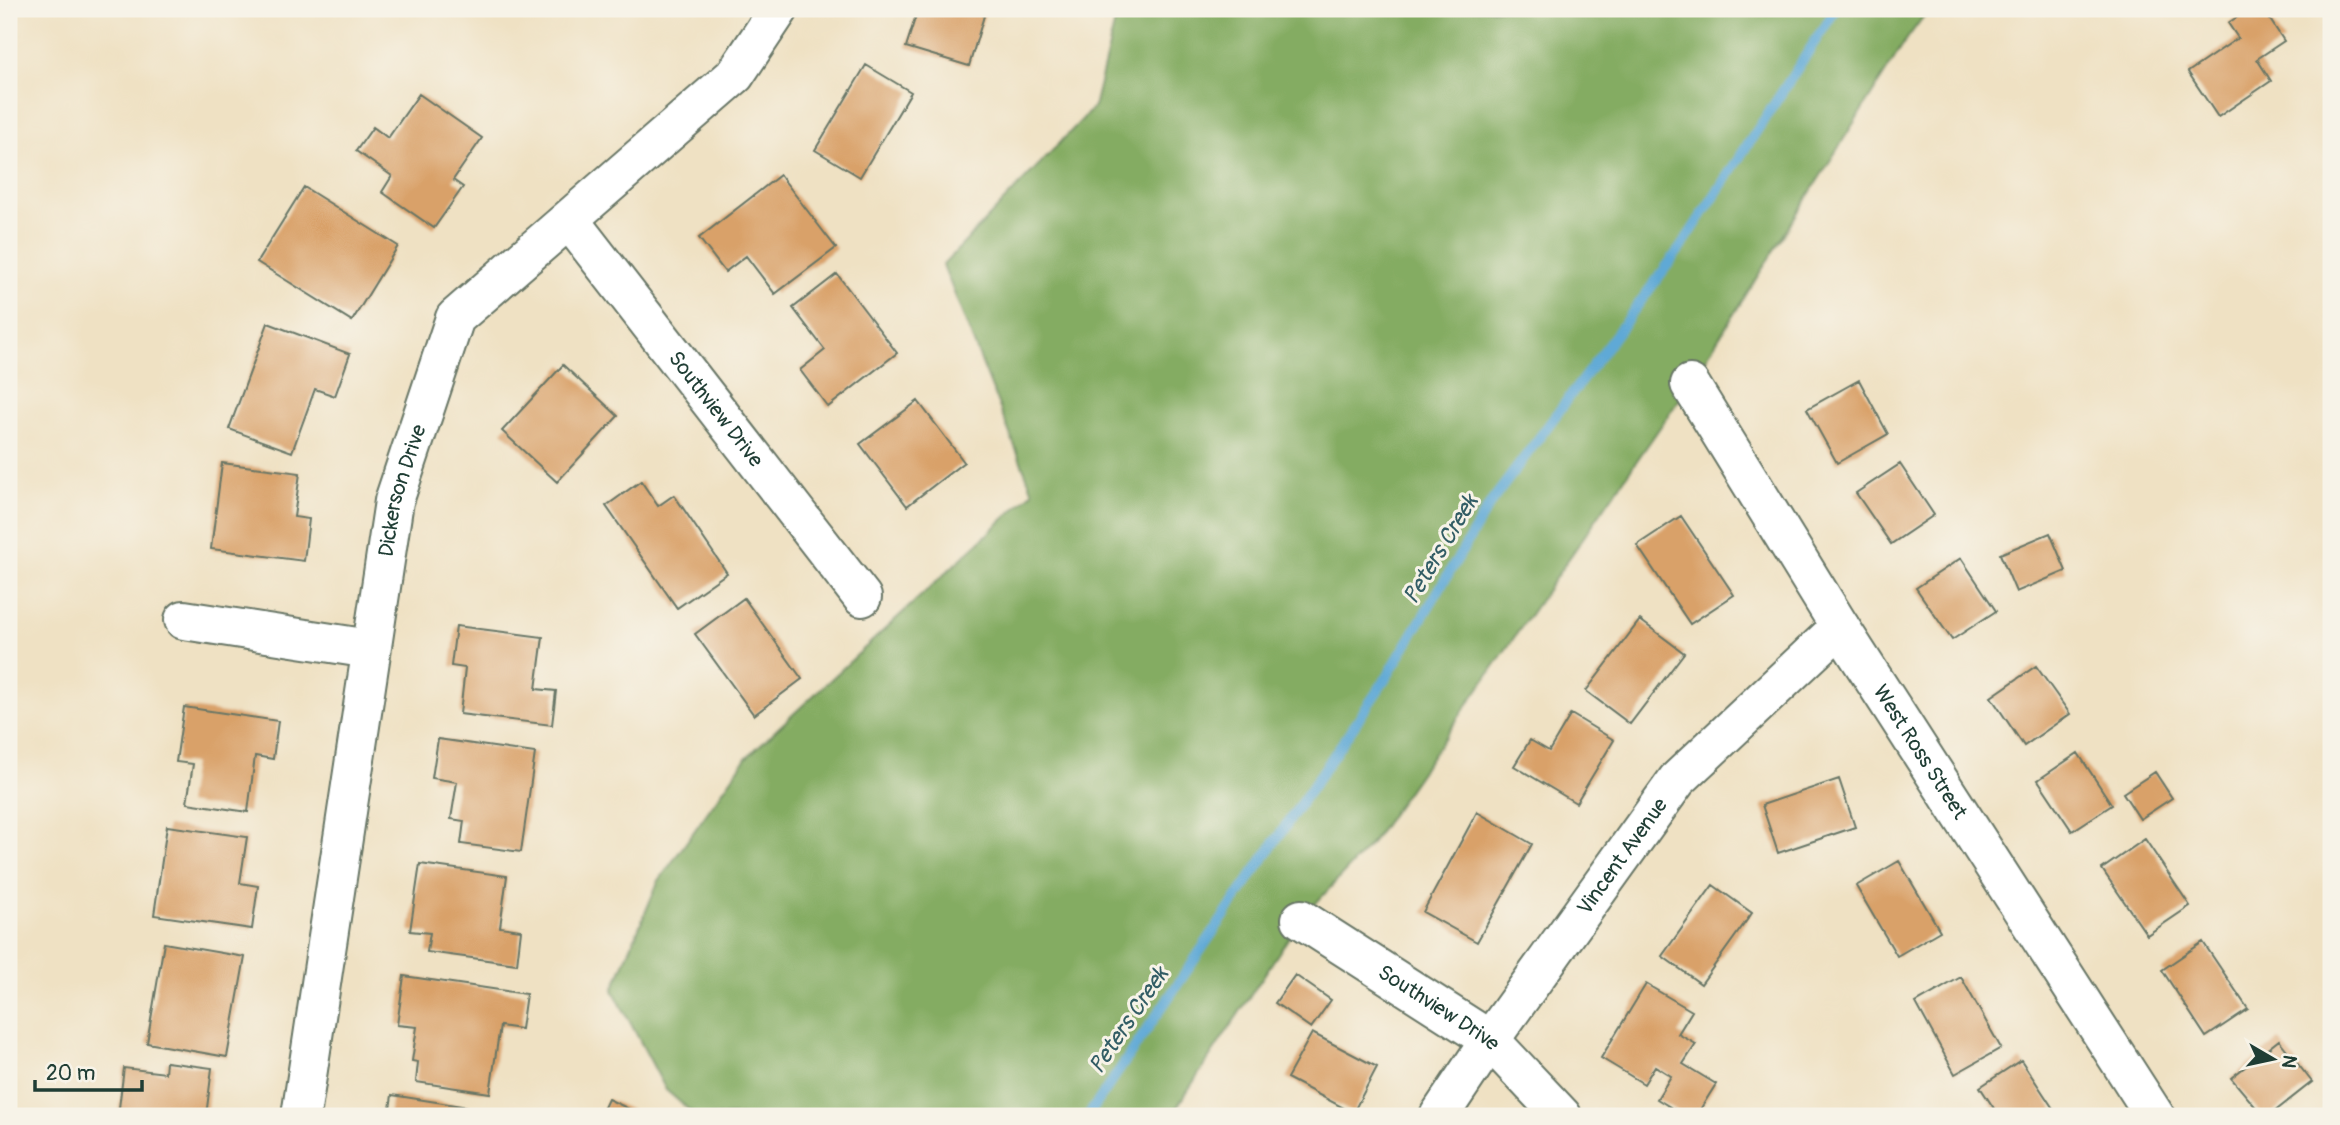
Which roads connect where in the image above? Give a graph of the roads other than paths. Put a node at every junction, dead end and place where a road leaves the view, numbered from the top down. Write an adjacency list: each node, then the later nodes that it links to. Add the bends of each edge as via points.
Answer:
1 (779, 9): 2 (street, Dickerson Drive, via 735,75)
2 (570, 221): 4 (street, Southview Drive); 7 (street, Dickerson Drive, via 455,318 394,501)
3 (1690, 384): 6 (street, West Ross Street)
4 (862, 597)
5 (184, 620): 7 (street)
6 (1840, 627): 9 (street, Vincent Avenue, via 1677,780); 13 (street, West Ross Street)
7 (370, 649): 10 (street, Dickerson Drive)
8 (1301, 919): 9 (street, Southview Drive)
9 (1490, 1040): 11 (street, Vincent Avenue); 12 (street, Southview Drive)
10 (301, 1116)
11 (1439, 1116)
12 (1562, 1116)
13 (2155, 1116)

